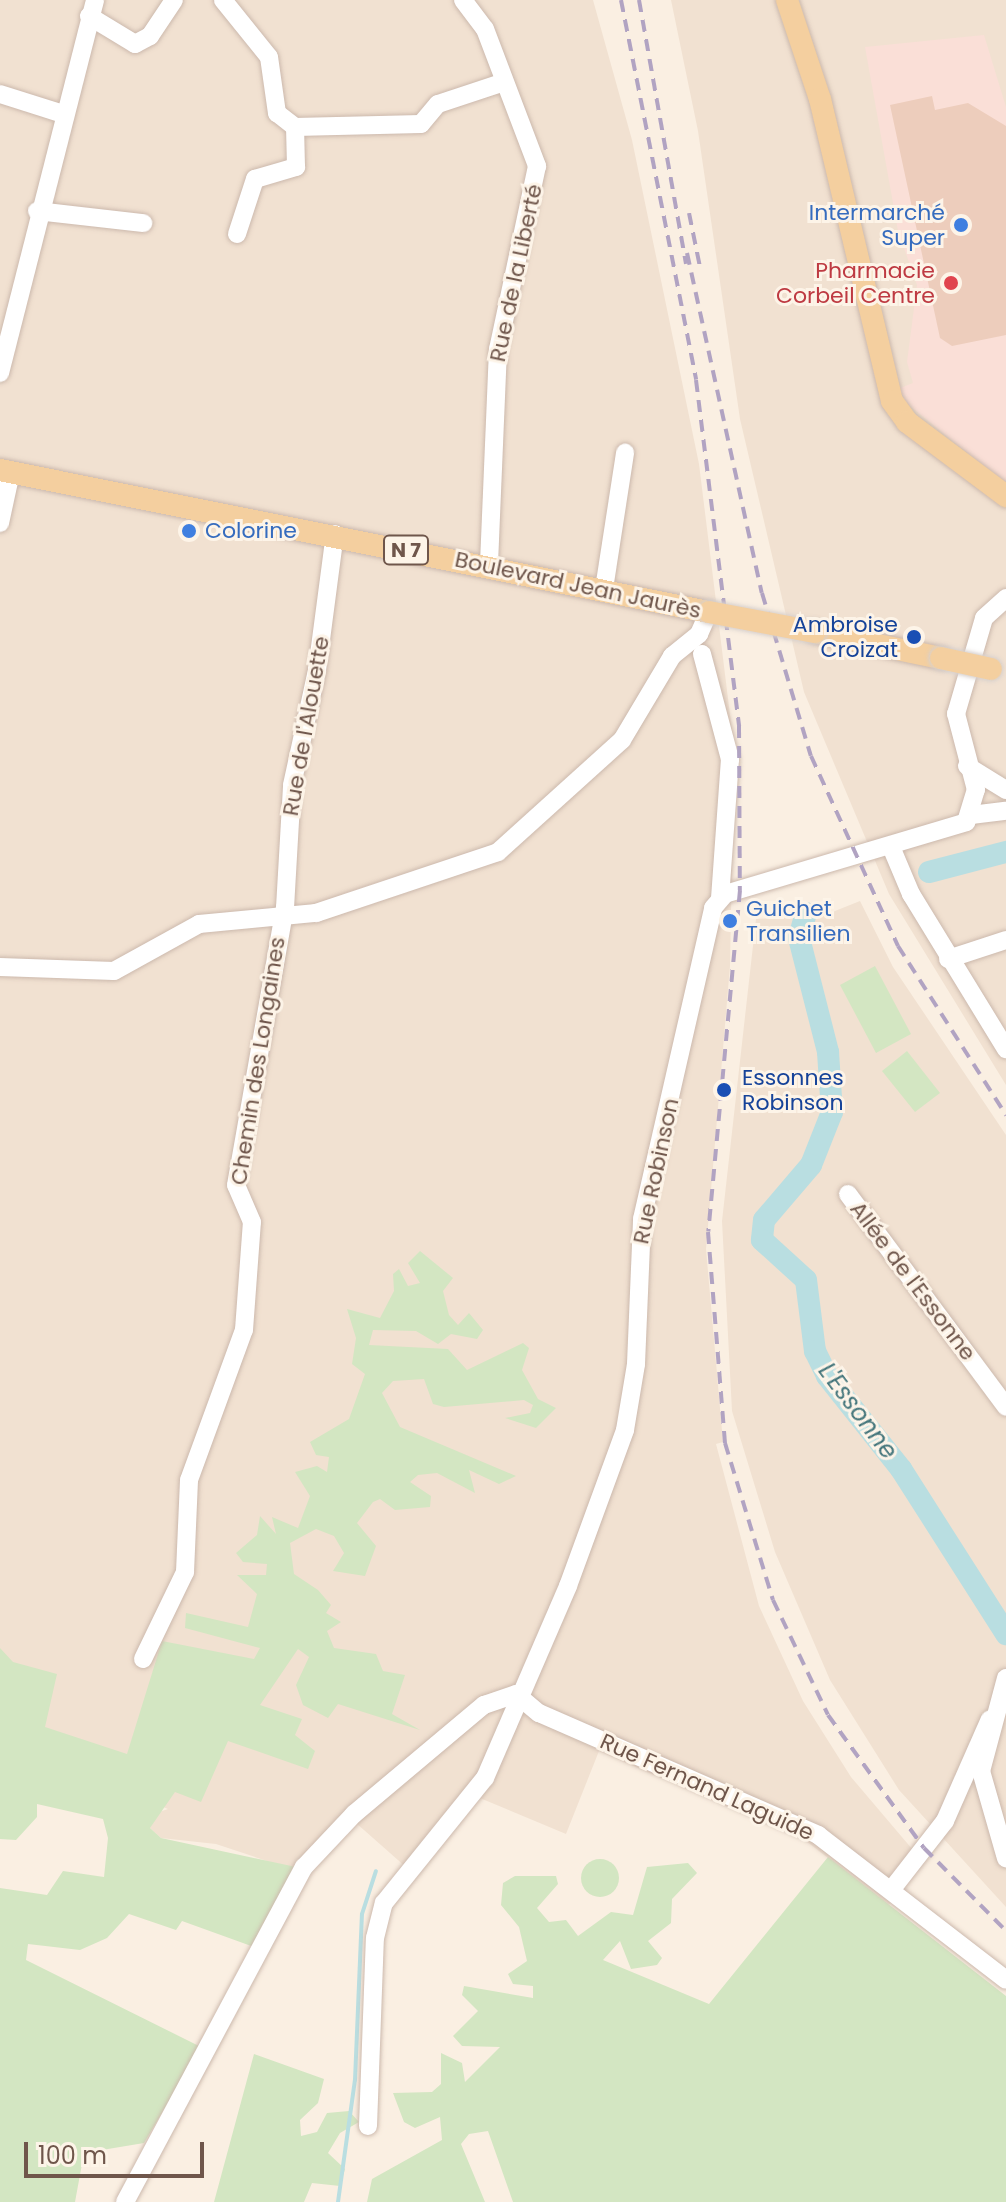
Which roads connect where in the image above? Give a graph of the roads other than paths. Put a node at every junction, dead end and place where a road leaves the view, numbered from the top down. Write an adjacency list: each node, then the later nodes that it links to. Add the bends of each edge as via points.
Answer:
1 (174, 0): 5 (street, via 150,36 135,44)
2 (223, 0): 9 (street, via 269,57 277,113)
3 (463, 0): 6 (street, Rue de la Liberté, via 485,29)
4 (787, 0): 16 (main road, via 820,99 892,401 907,422)
5 (92, 8): 8 (street)
6 (501, 83): 9 (street, via 438,104 421,124); 19 (street, Rue de la Liberté, via 537,166 498,349)
7 (0, 94): 8 (street)
8 (63, 114): 10 (street)
9 (295, 127): 12 (street, via 296,167 255,179)
10 (37, 211): 11 (street); 13 (street)
11 (143, 223)
12 (237, 234)
13 (0, 373)
14 (625, 453): 20 (street)
15 (4, 467): 17 (street); 18 (main road, Boulevard Jean Jaurès / N 7)
16 (1006, 496)
17 (0, 523)
18 (335, 534): 19 (main road, Boulevard Jean Jaurès / N 7); 31 (street, Rue de l'Alouette, via 317,670 292,785)
19 (489, 565): 20 (main road, Boulevard Jean Jaurès / N 7)
20 (604, 589): 22 (main road, Boulevard Jean Jaurès / N 7)
21 (1006, 598): 25 (street, via 984,618 959,699 956,737)
22 (709, 612): 23 (street); 24 (main road, Boulevard Jean Jaurès / N 7, bridge)
23 (699, 646): 30 (street, Rue Robinson, via 730,759); 31 (street, via 672,656 622,740 516,840 442,874)
24 (999, 670)
25 (967, 766): 26 (street); 28 (street, via 976,790)
26 (1006, 790)
27 (1006, 811): 28 (street)
28 (971, 815): 29 (street, via 948,832)
29 (892, 849): 30 (street); 33 (street)
30 (720, 898): 40 (street, Rue Robinson, via 642,1219 631,1408 568,1586)
31 (282, 918): 34 (street, via 199,924 114,971); 38 (street, Chemin des Longaines, via 236,1185 252,1222 241,1347 189,1480 185,1572)
32 (1006, 940): 33 (street)
33 (948, 959): 35 (street)
34 (0, 967)
35 (1006, 1049)
36 (848, 1194): 37 (street, Allée de l'Essonne)
37 (1006, 1407)
38 (143, 1659)
39 (1006, 1678): 41 (street)
40 (516, 1694): 43 (street, Rue Fernand Laguide, via 539,1713 818,1835); 45 (street, Rue Robinson, via 473,1799 414,1859 384,1903 375,1938); 46 (street, via 484,1705 354,1814 304,1867)
41 (972, 1774): 42 (street); 43 (street, via 945,1821)
42 (1006, 1858)
43 (892, 1889): 44 (street, Rue Fernand Laguide)
44 (1006, 1980)
45 (368, 2126)
46 (125, 2202)

